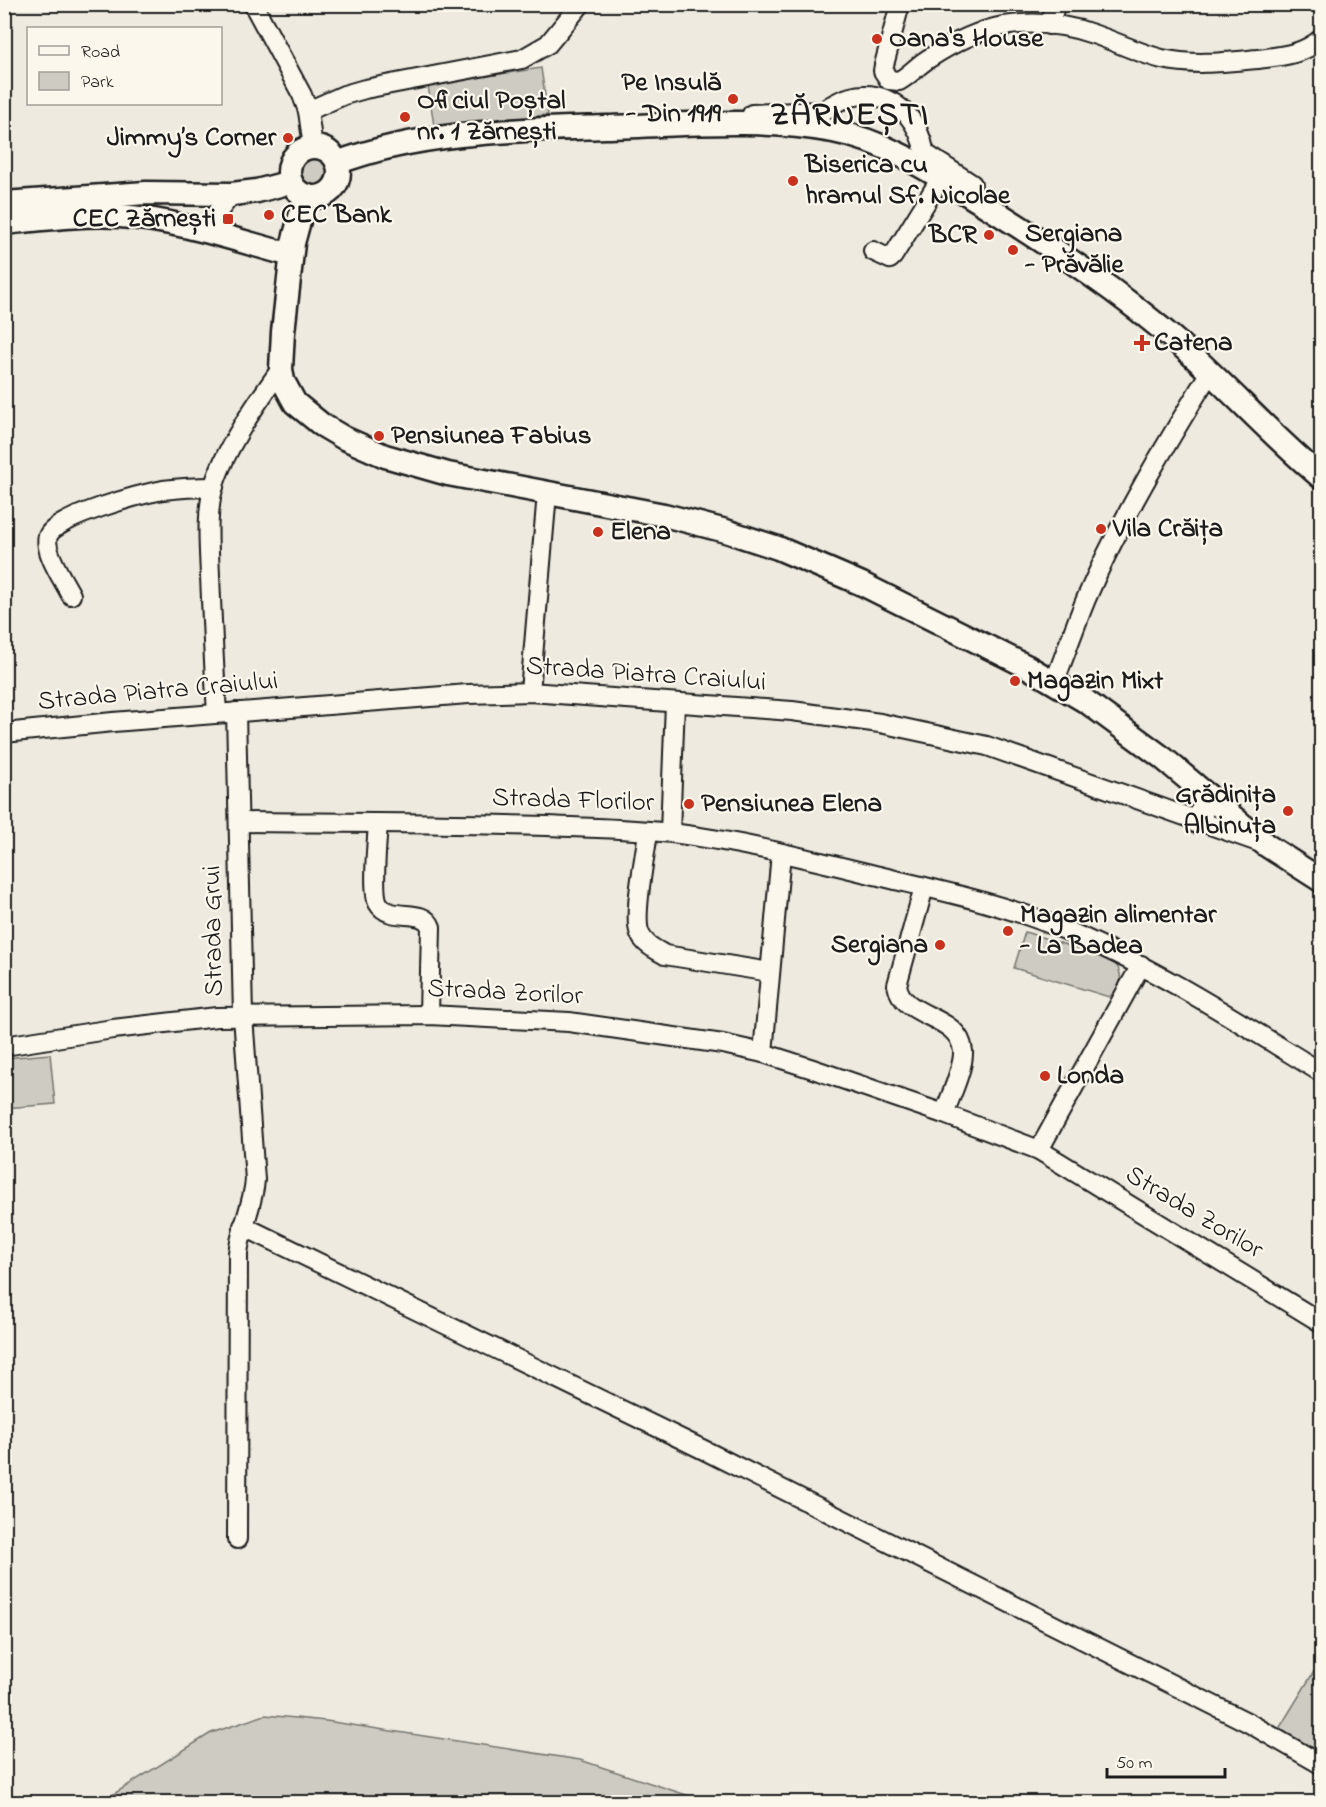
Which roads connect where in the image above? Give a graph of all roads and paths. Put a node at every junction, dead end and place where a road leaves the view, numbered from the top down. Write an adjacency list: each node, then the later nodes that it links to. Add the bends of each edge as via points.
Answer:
1 (253, 4): 8 (street)
2 (581, 4): 8 (street, via 548,44 522,59 365,89)
3 (900, 4): 7 (street, via 884,65)
4 (1056, 4): 5 (street)
5 (1050, 25): 6 (street, via 1079,29 1162,58 1196,63 1286,56); 7 (street, via 1013,25 965,38)
6 (1322, 38)
7 (886, 88): 9 (street, via 852,95); 12 (street, via 915,125)
8 (308, 111): 10 (street)
9 (801, 119): 11 (main road, via 491,134 411,142); 12 (main road)
10 (313, 147): 11 (main road, via 328,151); 13 (main road, via 297,154 289,168)
11 (338, 163): 13 (main road, via 337,182 324,195 314,197)
12 (931, 166): 18 (street, via 893,256 886,258); 21 (main road, via 1100,282 1154,322)
13 (299, 189): 14 (main road); 19 (main road)
14 (232, 194): 15 (main road, via 146,193); 17 (street)
15 (4, 203)
16 (4, 223): 17 (main road, via 119,216)
17 (202, 232): 19 (main road)
18 (873, 251)
19 (291, 255): 20 (main road)
20 (281, 369): 23 (street, via 245,423); 24 (main road, via 295,403 344,438 414,465)
21 (1206, 369): 22 (main road); 26 (street, via 1108,552)
22 (1322, 478)
23 (214, 487): 25 (street, via 151,493 54,527 48,536 48,547); 30 (street, via 209,525)
24 (547, 493): 26 (main road, via 690,520 759,541 862,584); 27 (street)
25 (71, 595)
26 (1055, 681): 32 (main road, via 1122,727)
27 (530, 692): 28 (street, Strada Piatra Craiului); 29 (street, Strada Piatra Craiului)
28 (675, 703): 33 (street, Strada Piatra Craiului, via 792,711 940,735 1035,762); 37 (street)
29 (236, 712): 30 (street, Strada Piatra Craiului); 34 (street, Strada Grui)
30 (217, 714): 31 (street, Strada Piatra Craiului)
31 (4, 733)
32 (1207, 795): 33 (main road); 38 (main road)
33 (1196, 821): 38 (street, Strada Piatra Craiului)
34 (239, 822): 35 (street, Strada Florilor); 45 (street, Strada Grui)
35 (378, 824): 36 (street, Strada Florilor); 44 (street, via 378,903 397,916 424,918 431,927)
36 (648, 831): 37 (street, Strada Florilor); 43 (street, via 637,915 644,941 665,955)
37 (670, 832): 39 (street, Strada Florilor)
38 (1266, 845): 40 (main road)
39 (781, 853): 41 (street, Strada Florilor); 43 (street)
40 (1322, 881)
41 (924, 887): 42 (street, Strada Florilor, via 1017,911); 49 (street, via 897,985 904,1001 945,1024 960,1041 962,1061)
42 (1141, 965): 48 (street, Strada Florilor); 50 (street)
43 (770, 972): 47 (street)
44 (429, 1015): 45 (street, Strada Zorilor); 47 (street, Strada Zorilor, via 569,1022)
45 (243, 1016): 46 (street, Strada Grui, via 113,1029); 51 (street, via 255,1180)
46 (4, 1046)
47 (763, 1053): 49 (street, Strada Zorilor)
48 (1322, 1073)
49 (945, 1114): 50 (street, Strada Zorilor)
50 (1039, 1150): 52 (street, Strada Zorilor)
51 (243, 1226): 53 (street, via 238,1253); 54 (street, via 704,1450 1258,1728)
52 (1322, 1323)
53 (237, 1539)
54 (1322, 1765)

